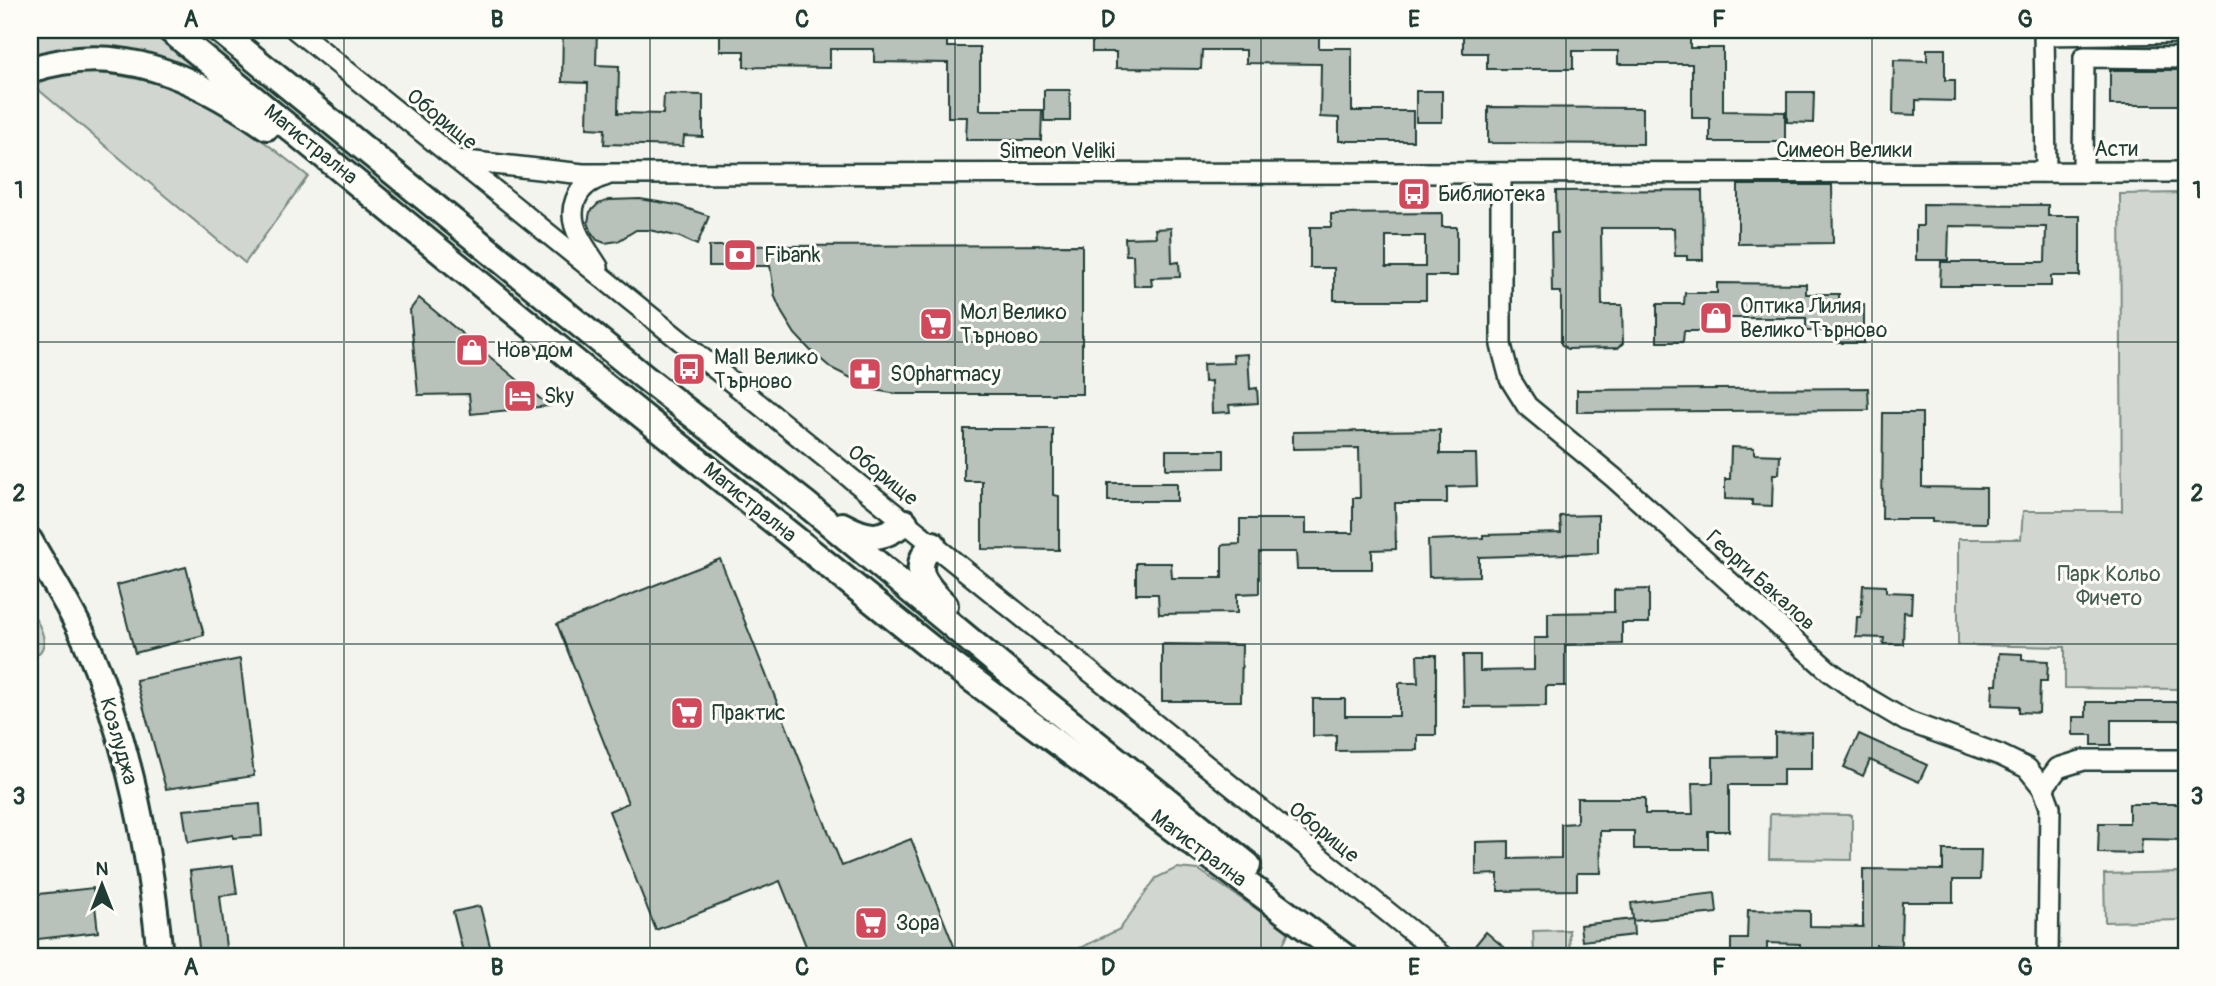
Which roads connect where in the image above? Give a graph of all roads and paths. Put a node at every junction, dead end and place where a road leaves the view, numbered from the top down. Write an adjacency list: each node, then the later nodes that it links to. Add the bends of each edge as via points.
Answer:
1 (170, 30): 16 (main road, Магистрална)
2 (219, 30): 15 (main road)
3 (245, 30): 15 (main road)
4 (296, 30): 9 (street, Оборище)
5 (2044, 32): 6 (street); 10 (street)
6 (2186, 33)
7 (2186, 58): 11 (street, via 2084,57)
8 (30, 70): 16 (main road, via 81,60 134,62 167,71 238,107)
9 (457, 160): 14 (street); 17 (street, Оборище)
10 (2046, 172): 11 (street, Асти); 13 (street, Симеон Велики)
11 (2084, 172): 12 (street, Асти)
12 (2186, 172)
13 (1501, 173): 14 (street, Simeon Veliki); 24 (street, Георги Бакалов, via 1501,345 1510,379 1527,406 1862,695 1906,721 2027,768)
14 (613, 174): 17 (street, via 587,183 575,206 580,238)
15 (438, 210): 18 (main road)
16 (419, 232): 26 (main road, Магистрална, via 946,660)
17 (608, 282): 19 (street, Оборище)
18 (806, 504): 19 (main road, via 869,537 887,535); 22 (main road)
19 (905, 522): 21 (street, Оборище)
20 (30, 541): 25 (main road, Козлуджа, via 87,644 123,747 147,848)
21 (933, 544): 22 (main road, via 920,563 925,582); 28 (street, Оборище)
22 (1019, 681): 27 (main road)
23 (2186, 760): 24 (street, via 2084,760 2058,768)
24 (2043, 788): 29 (street, via 2050,807)
25 (160, 956)
26 (1344, 956)
27 (1356, 956)
28 (1442, 956)
29 (2048, 956)

